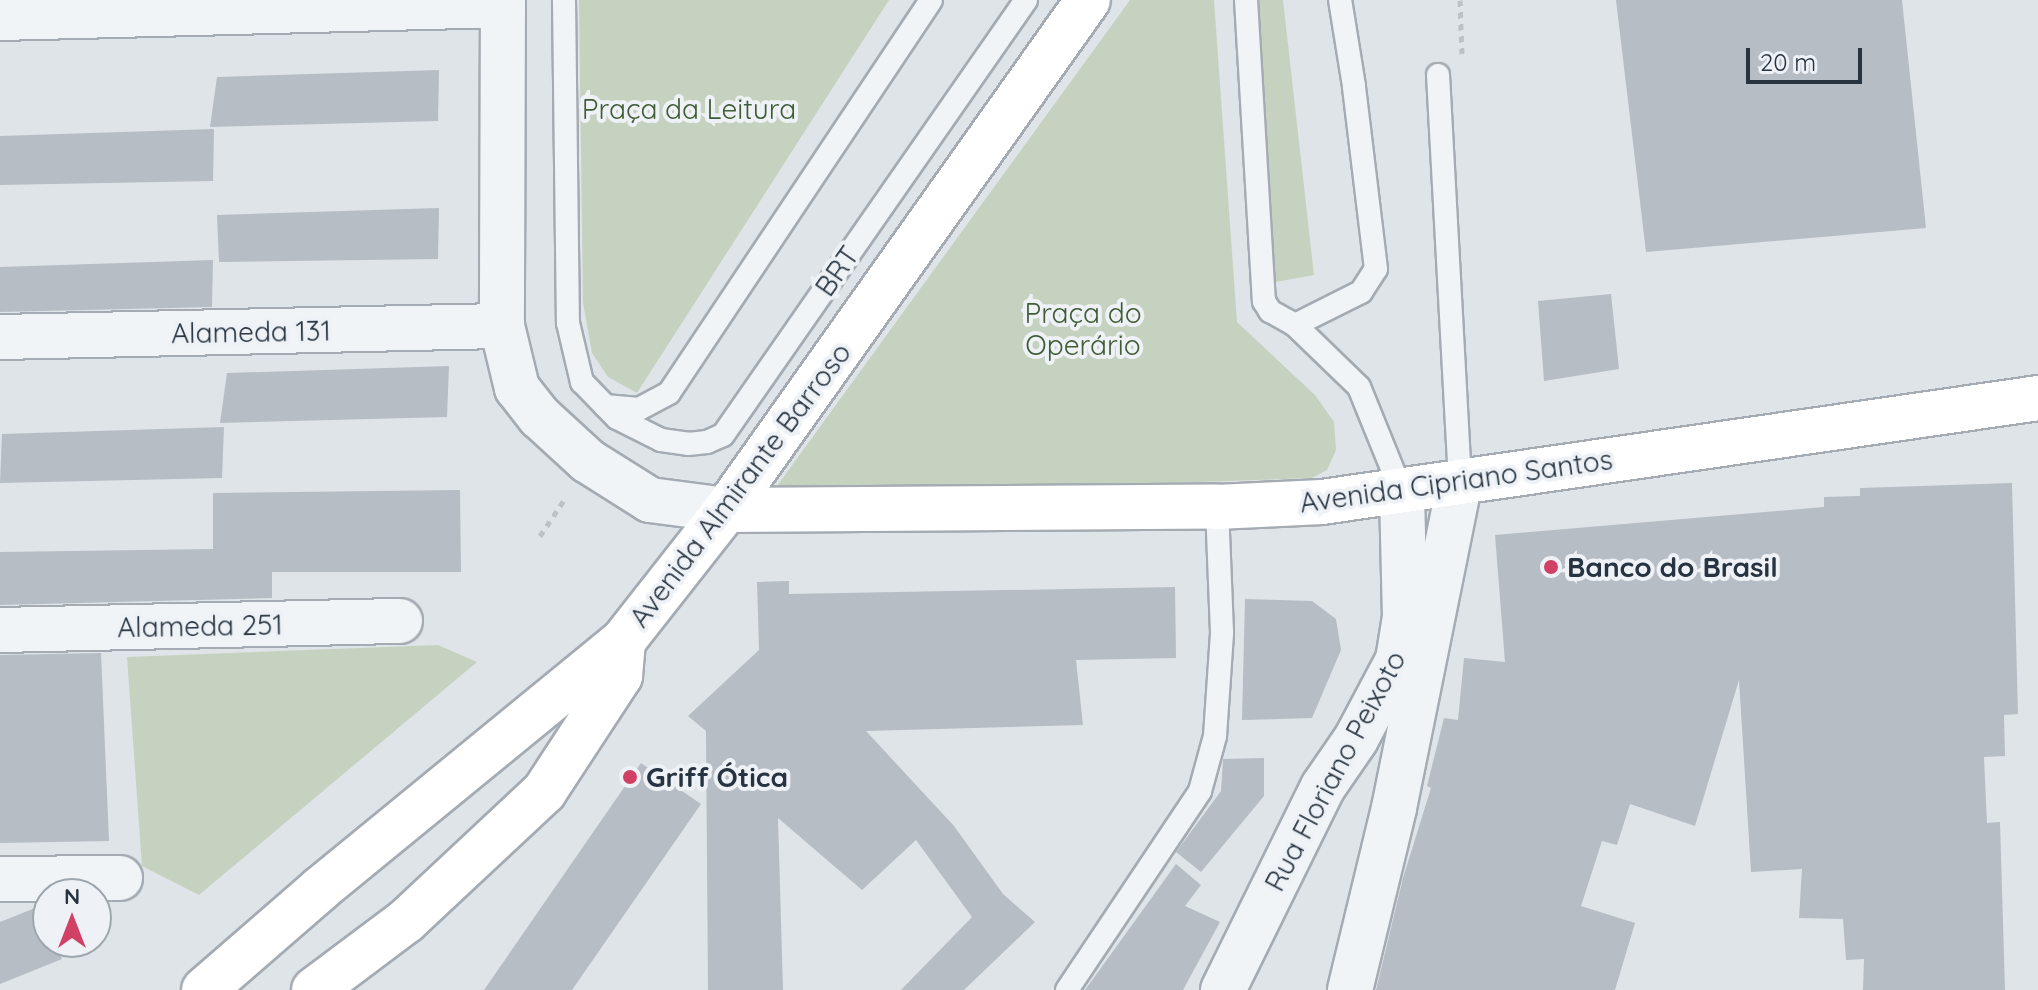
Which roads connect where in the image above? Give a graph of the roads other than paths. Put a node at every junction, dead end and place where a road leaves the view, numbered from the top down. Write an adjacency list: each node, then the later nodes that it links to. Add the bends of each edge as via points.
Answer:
1 (564, 0): 14 (lane, BRT, via 568,323 582,382)
2 (931, 0): 14 (lane, via 669,393 639,409)
3 (1026, 0): 14 (lane, BRT, via 723,435 688,444 661,440)
4 (1088, 0): 18 (main road, Avenida Almirante Barroso)
5 (1246, 0): 10 (lane, via 1264,301 1270,311)
6 (1340, 0): 10 (lane, via 1376,269 1361,292)
7 (503, 2): 8 (street); 11 (street)
8 (0, 18)
9 (1438, 75): 15 (lane)
10 (1295, 325): 16 (lane, via 1359,387)
11 (502, 326): 12 (street, Alameda 131); 18 (street, via 517,388 588,461 650,500)
12 (0, 337)
13 (2038, 398): 15 (main road, Avenida Cipriano Santos)
14 (604, 406)
15 (1460, 481): 16 (main road, Avenida Cipriano Santos); 23 (street, Rua Floriano Peixoto)
16 (1402, 493): 17 (main road, Avenida Cipriano Santos); 22 (street, Rua Floriano Peixoto, via 1403,644 1384,690)
17 (1217, 507): 18 (main road, Avenida Cipriano Santos); 28 (lane, via 1222,632 1215,736 1200,791)
18 (726, 510): 21 (main road, Avenida Almirante Barroso)
19 (400, 621): 20 (street, Alameda 251)
20 (0, 630)
21 (623, 641): 26 (main road, Avenida Almirante Barroso); 27 (main road, via 620,676 544,792 406,921)
22 (1323, 787): 23 (street); 29 (street, Rua Floriano Peixoto)
23 (1394, 808): 30 (street, Rua Floriano Peixoto)
24 (120, 878): 25 (street)
25 (0, 879)
26 (204, 990)
27 (314, 990)
28 (1067, 990)
29 (1223, 990)
30 (1350, 990)

